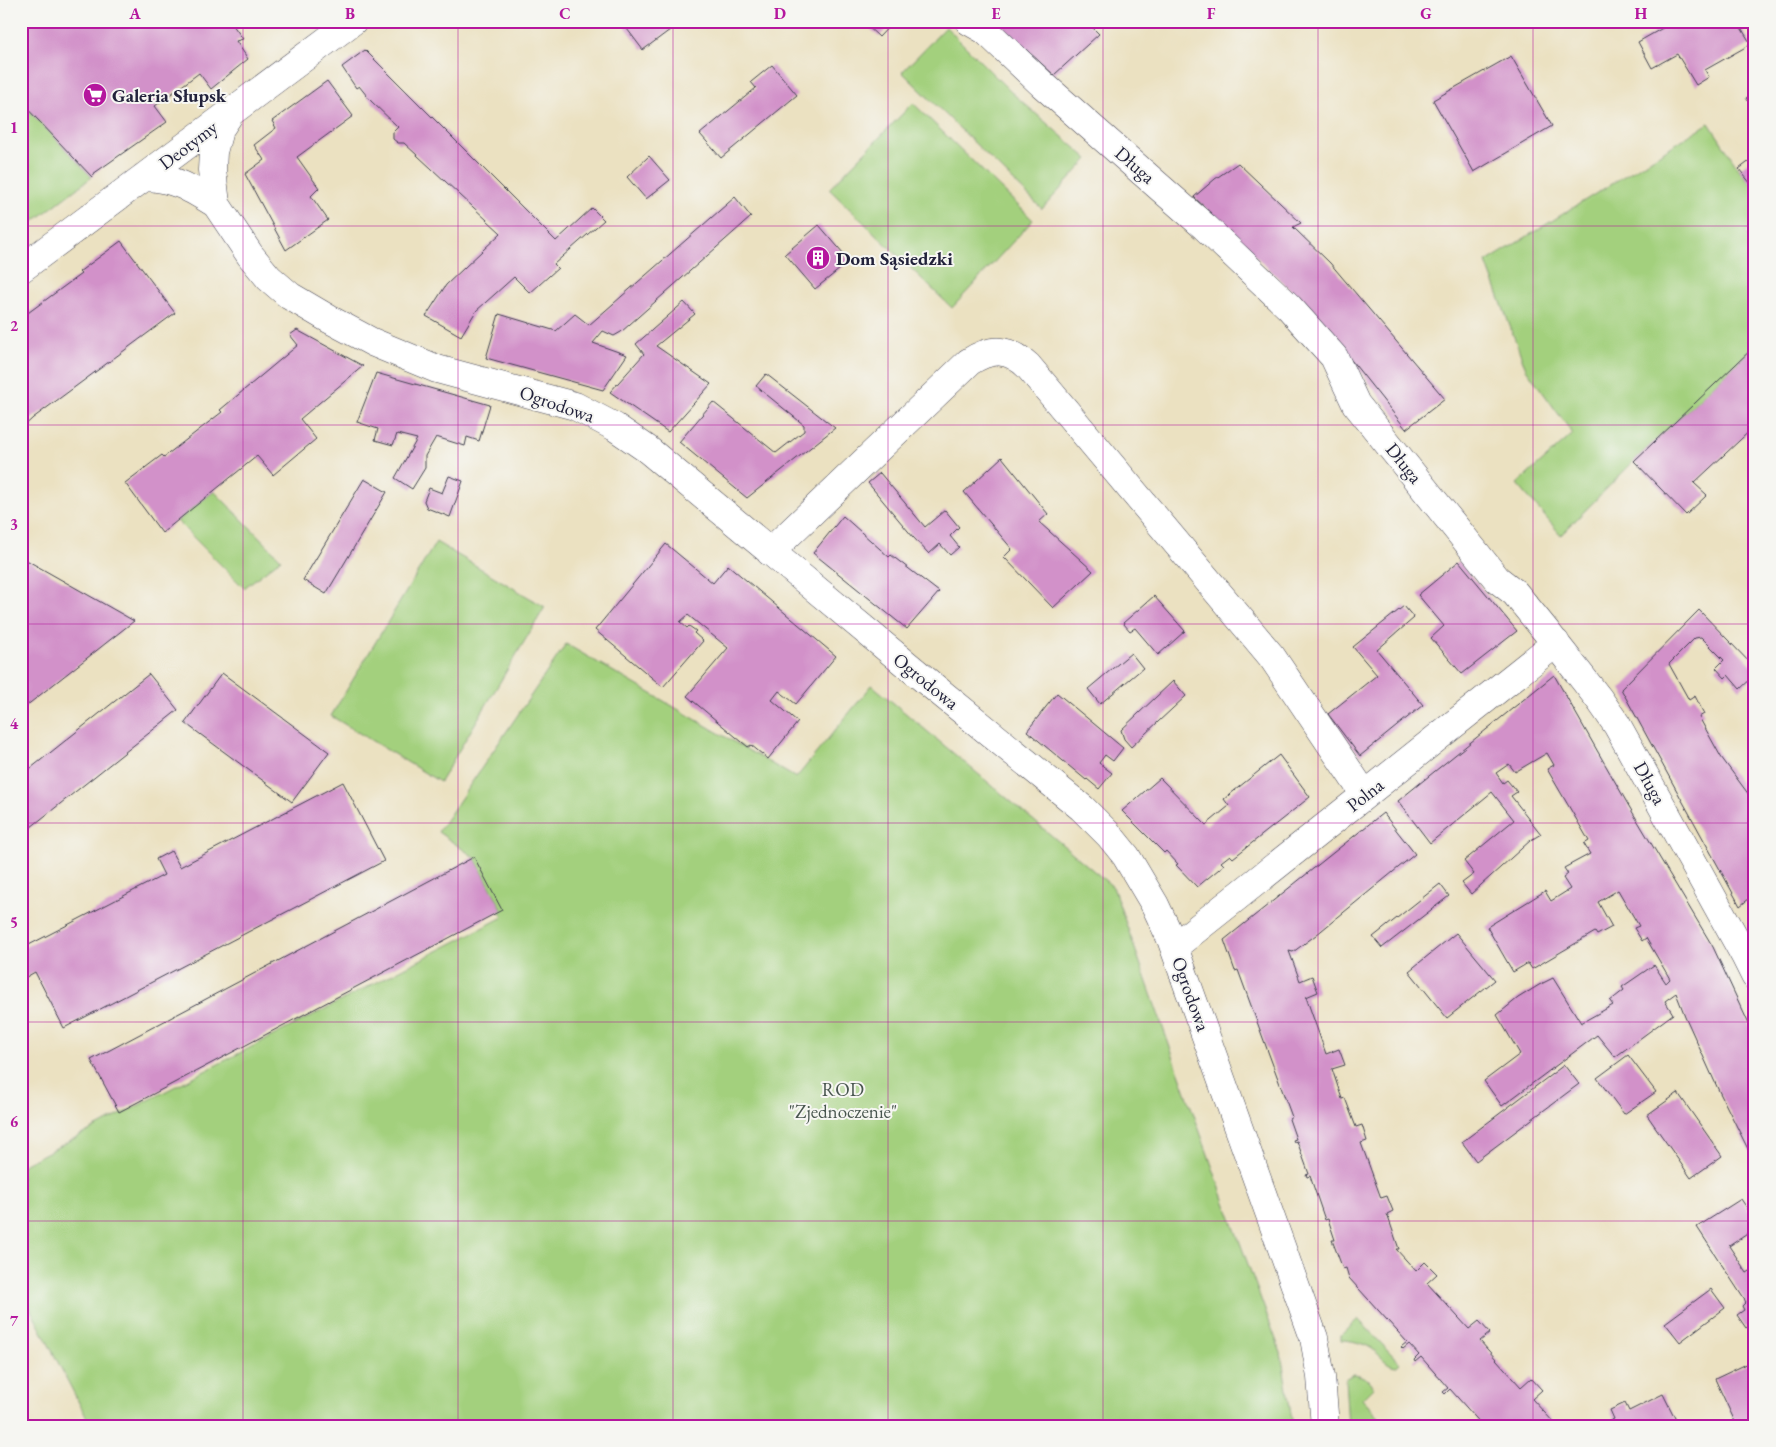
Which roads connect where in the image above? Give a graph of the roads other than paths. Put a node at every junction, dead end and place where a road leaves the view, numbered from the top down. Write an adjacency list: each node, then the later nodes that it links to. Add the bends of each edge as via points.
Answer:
1 (354, 21): 3 (street, Deotymy)
2 (969, 21): 8 (street, Długa, via 985,30 1205,227 1289,307 1334,357 1356,404 1497,579 1515,593)
3 (228, 115): 4 (street, Deotymy); 5 (street, Ogrodowa, via 219,130 213,152)
4 (144, 178): 5 (street, Ogrodowa, via 170,180 184,185); 6 (street, Deotymy)
5 (216, 204): 7 (street, Ogrodowa, via 250,255 290,296 372,342 437,369 552,399 595,415 647,449)
6 (21, 269)
7 (770, 552): 9 (street, via 969,362 992,352 1011,353 1034,373 1272,657); 10 (street, Ogrodowa, via 1082,808 1126,856 1155,904)
8 (1556, 643): 9 (street, Polna); 11 (street, Długa, via 1617,725)
9 (1365, 795): 10 (street, Polna)
10 (1174, 947): 12 (street, Ogrodowa, via 1314,1338 1319,1357)
11 (1752, 960)
12 (1325, 1426)

